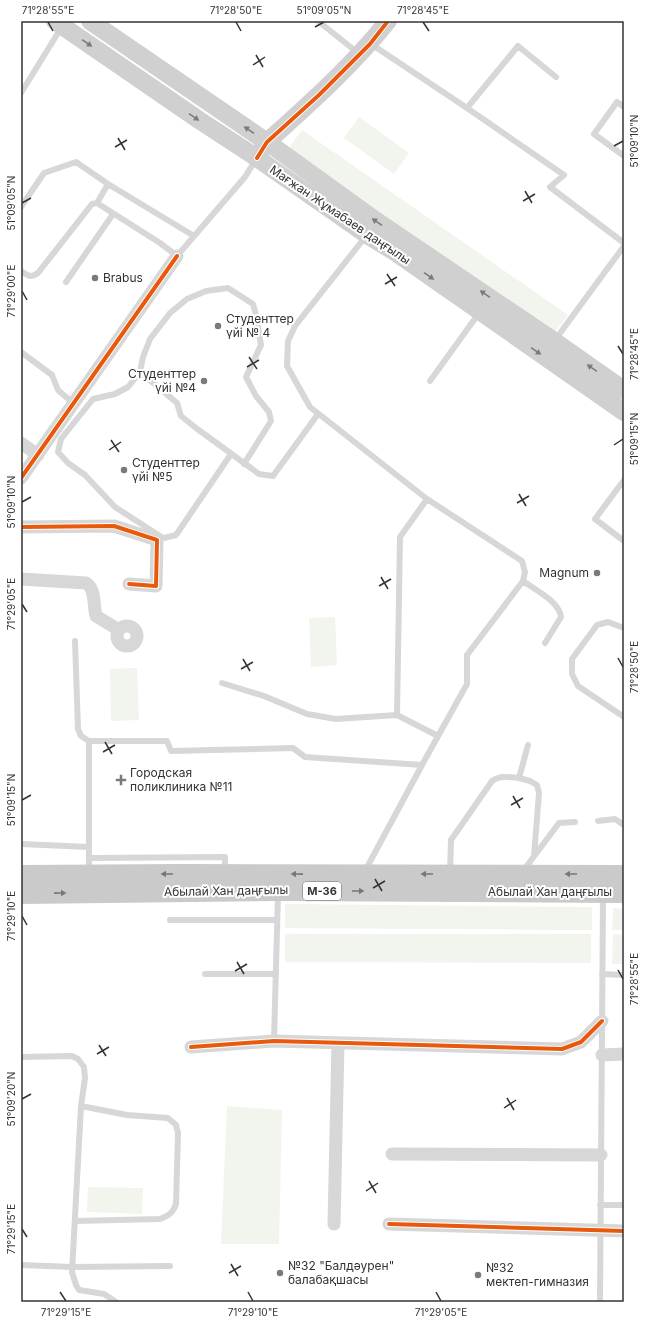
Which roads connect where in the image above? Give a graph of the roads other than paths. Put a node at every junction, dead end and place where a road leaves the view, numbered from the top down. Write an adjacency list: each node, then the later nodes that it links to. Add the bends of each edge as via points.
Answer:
1 (90, 21): 10 (main road, Мағжан Жұмабаев даңғылы, one-way to 1)
2 (318, 21): 5 (lane)
3 (388, 21): 5 (main road)
4 (61, 23): 7 (lane); 12 (main road, Мағжан Жұмабаев даңғылы, one-way to 12, via 198,120)
5 (365, 49): 9 (lane); 10 (main road)
6 (556, 78): 9 (lane, via 518,46)
7 (21, 93)
8 (624, 107): 11 (lane, via 618,102 594,134)
9 (467, 108): 19 (lane, via 564,175 550,187)
10 (267, 142): 12 (main road); 24 (main road, Мағжан Жұмабаев даңғылы, one-way to 10, via 375,220)
11 (624, 156)
12 (257, 158): 17 (main road, Мағжан Жұмабаев даңғылы); 18 (lane, via 245,177)
13 (108, 184): 14 (lane); 15 (lane, via 76,162 44,173); 18 (lane)
14 (98, 203): 16 (lane); 21 (lane, via 92,204 38,273 28,276)
15 (21, 207)
16 (113, 214): 20 (lane); 22 (lane)
17 (367, 235): 23 (main road, Мағжан Жұмабаев даңғылы, one-way to 23); 31 (lane, via 295,326 288,341 287,366 310,407)
18 (194, 236): 20 (lane)
19 (624, 245): 24 (lane)
20 (177, 256): 29 (street)
21 (21, 271)
22 (66, 282)
23 (480, 312): 27 (lane); 30 (main road, Мағжан Жұмабаев даңғылы, one-way to 30)
24 (554, 341): 28 (main road, Мағжан Жұмабаев даңғылы, one-way to 24)
25 (21, 352): 29 (lane, via 52,375 58,390)
26 (140, 372): 33 (lane, via 177,403 181,416); 35 (lane, via 150,339 170,313 187,300 206,291 228,288 253,304 261,345 246,377 256,396 269,412 271,421); 40 (lane, via 128,387 115,394 93,399 61,438 58,452 85,475 115,507)
27 (430, 381)
28 (624, 390)
29 (74, 404): 34 (street)
30 (624, 412)
31 (318, 414): 35 (lane, via 273,476 258,474); 38 (lane)
32 (21, 443): 34 (street)
33 (231, 454): 35 (lane); 40 (lane, via 176,535)
34 (38, 455): 36 (street)
35 (244, 464)
36 (21, 478)
37 (624, 480): 41 (lane, via 595,519)
38 (427, 498): 43 (lane, via 522,561 525,572); 50 (lane, via 400,537)
39 (21, 527): 40 (street, via 114,526)
40 (160, 539): 44 (street, via 156,586)
41 (624, 541)
42 (21, 579): 46 (street, via 86,583 93,591 96,616)
43 (523, 581): 48 (lane, via 556,604 560,612 561,617); 52 (lane, via 467,655 467,684)
44 (129, 584)
45 (624, 628): 51 (lane, via 608,622 597,625 572,659 572,674 578,686)
46 (119, 630)
47 (75, 641): 53 (lane, via 78,729 81,736)
48 (545, 644)
49 (222, 683): 50 (lane, via 264,696 307,714 336,719)
50 (397, 715): 52 (lane)
51 (624, 717)
52 (438, 736): 55 (lane)
53 (89, 741): 55 (lane, via 167,740 171,751 293,748 306,757); 61 (lane)
54 (528, 745): 56 (lane)
55 (422, 764): 67 (lane)
56 (519, 778): 62 (lane, via 537,785 539,793); 64 (lane, via 502,777 492,781 450,840)
57 (598, 821): 59 (lane, via 615,820)
58 (575, 822): 62 (lane, via 559,824)
59 (624, 826)
60 (21, 844): 61 (lane)
61 (89, 847): 63 (lane)
62 (534, 856): 65 (lane)
63 (89, 866): 66 (main road, Абылай Хан даңғылы / M-36); 67 (main road, Абылай Хан даңғылы / M-36, one-way to 63, via 225,874)
64 (450, 874): 65 (main road, Абылай Хан даңғылы / M-36); 67 (main road, Абылай Хан даңғылы / M-36, one-way to 67)
65 (520, 874): 69 (main road, Абылай Хан даңғылы / M-36, one-way to 65)
66 (21, 875)
67 (363, 875)
68 (624, 875): 69 (main road, Абылай Хан даңғылы / M-36)
69 (603, 884): 70 (main road, Абылай Хан даңғылы / M-36, one-way to 69); 71 (main road, Абылай Хан даңғылы / M-36); 77 (lane)
70 (278, 891): 72 (main road, Абылай Хан даңғылы / M-36, one-way to 70); 74 (lane)
71 (624, 893)
72 (21, 894)
73 (170, 920): 74 (lane)
74 (277, 920): 76 (lane)
75 (205, 974): 76 (lane)
76 (276, 974): 80 (lane)
77 (602, 974): 78 (lane); 79 (lane)
78 (624, 975)
79 (602, 1021): 81 (street, via 581,1042 562,1049); 83 (lane)
80 (274, 1041): 81 (street); 82 (street)
81 (338, 1043): 92 (street)
82 (191, 1047)
83 (602, 1054): 84 (street); 88 (lane)
84 (624, 1054)
85 (21, 1057): 86 (lane, via 72,1056 78,1059 84,1068 85,1078)
86 (81, 1106): 91 (lane); 91 (lane, via 128,1115 168,1118 176,1125 176,1204 169,1215 160,1219)
87 (392, 1154): 88 (street)
88 (601, 1155): 89 (lane)
89 (600, 1205): 90 (lane); 94 (lane)
90 (624, 1205)
91 (75, 1221): 98 (lane)
92 (334, 1224)
93 (389, 1224): 94 (street)
94 (600, 1230): 95 (street); 100 (lane)
95 (624, 1231)
96 (21, 1265): 98 (lane)
97 (170, 1266): 98 (lane)
98 (72, 1267): 99 (lane, via 79,1290 104,1294)
99 (116, 1302)
100 (600, 1302)

